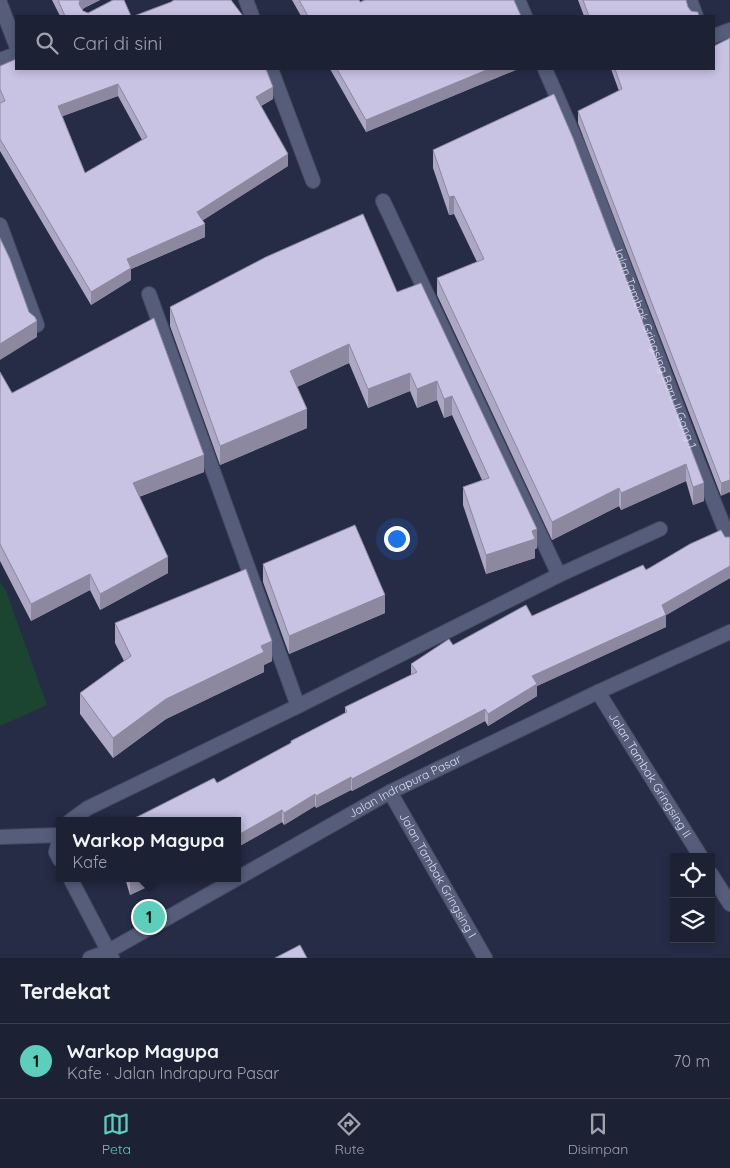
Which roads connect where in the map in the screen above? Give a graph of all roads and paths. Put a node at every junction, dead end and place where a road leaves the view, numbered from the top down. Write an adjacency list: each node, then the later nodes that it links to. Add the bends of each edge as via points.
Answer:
1 (246, 0): 5 (street)
2 (518, 0): 6 (street)
3 (690, 0): 7 (street)
4 (0, 3): 10 (street)
5 (252, 15)
6 (525, 15)
7 (696, 15)
8 (730, 30): 9 (street)
9 (715, 36)
10 (15, 42)
11 (15, 54): 12 (street)
12 (0, 60)
13 (271, 70): 15 (street)
14 (545, 70): 21 (street, Jalan Tambak Gringsing Baru II Gang 1, via 581,152)
15 (313, 181)
16 (383, 201): 22 (street)
17 (0, 225): 19 (street)
18 (149, 294): 25 (street)
19 (37, 325)
20 (660, 530): 22 (street)
21 (730, 542)
22 (559, 575): 25 (street)
23 (730, 632): 24 (street, Jalan Indrapura Pasar)
24 (598, 692): 26 (street, Jalan Indrapura Pasar); 30 (street, Jalan Tambak Gringsing II)
25 (298, 706): 27 (street)
26 (390, 792): 31 (street, Jalan Indrapura Pasar); 38 (street, Jalan Tambak Gringsing I)
27 (76, 817)
28 (56, 836): 29 (street)
29 (0, 837)
30 (698, 853)
31 (241, 879)
32 (715, 880): 35 (street)
33 (72, 882): 36 (street)
34 (235, 882): 36 (street, Jalan Indrapura Pasar)
35 (730, 904)
36 (110, 955): 37 (street, Jalan Indrapura Pasar)
37 (90, 958)
38 (485, 958)

